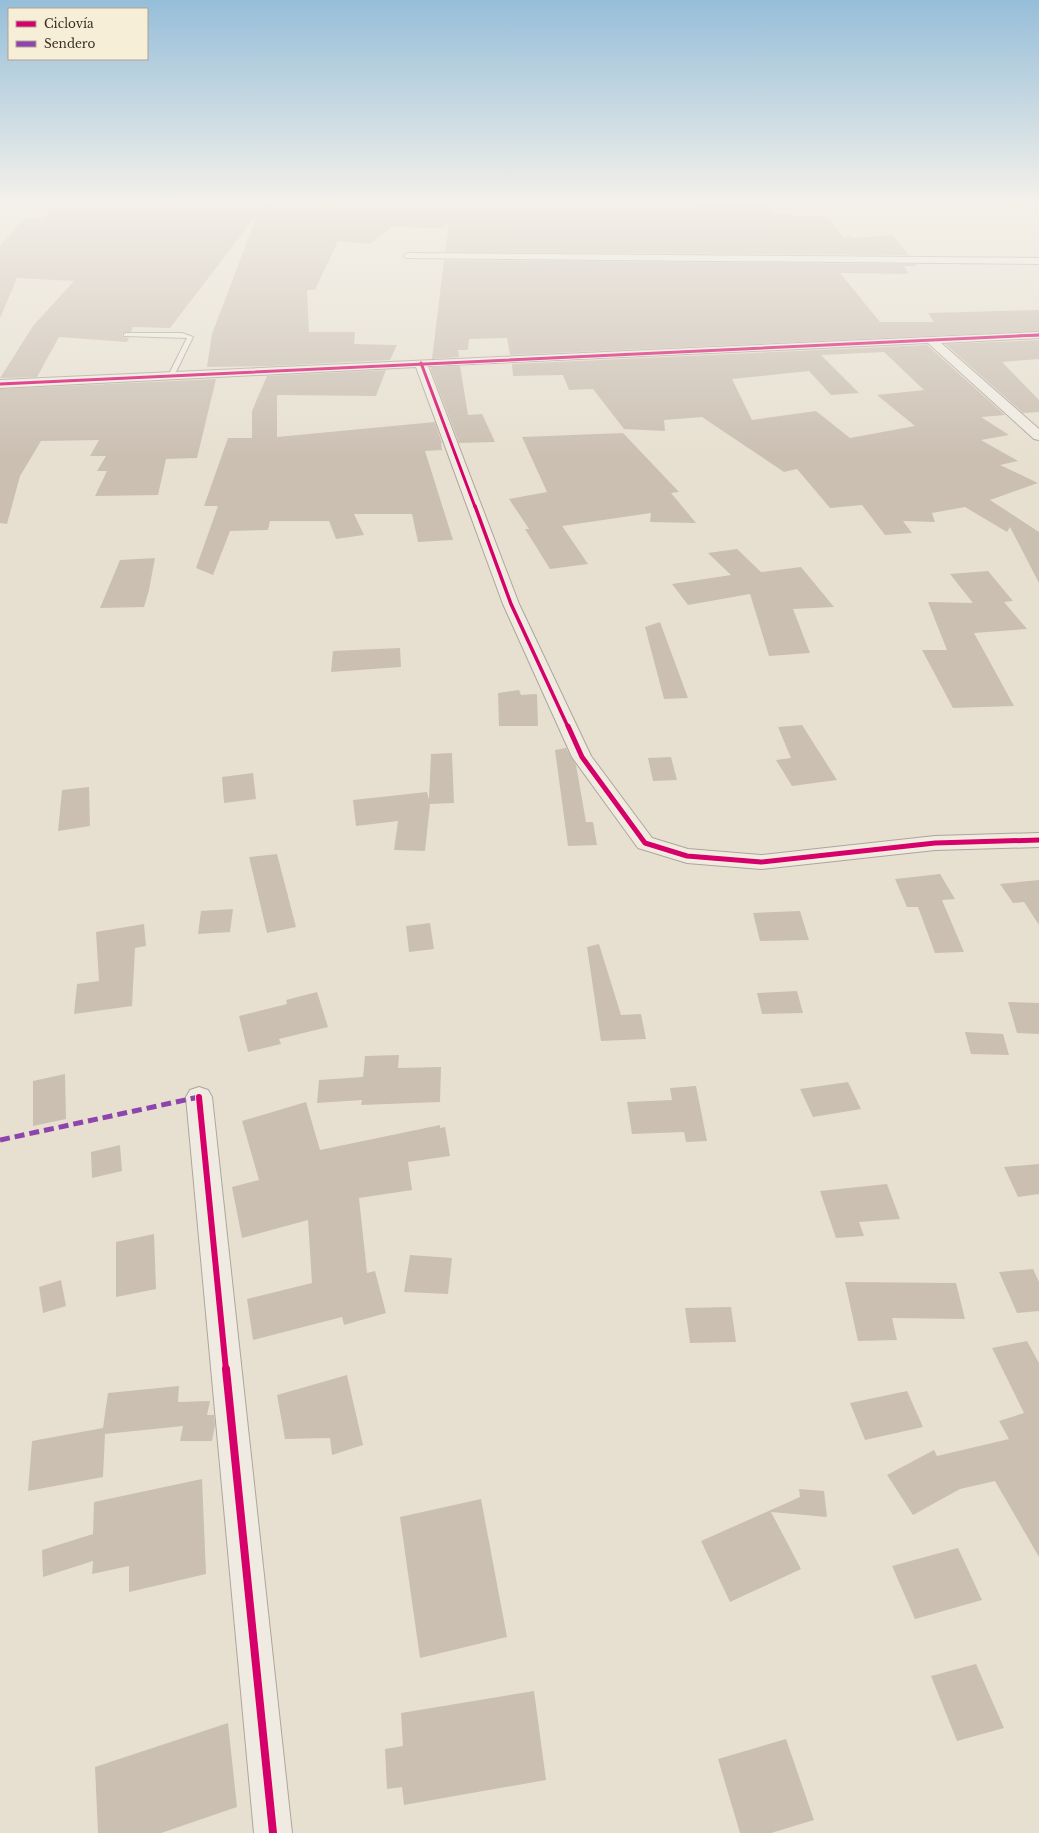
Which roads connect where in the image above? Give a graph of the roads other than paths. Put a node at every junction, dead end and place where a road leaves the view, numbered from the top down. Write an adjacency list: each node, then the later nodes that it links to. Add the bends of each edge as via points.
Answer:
1 (126, 335): 5 (lane, via 190,337)
2 (1039, 335): 3 (street)
3 (931, 340): 4 (street); 7 (street)
4 (421, 363): 5 (street); 8 (street, via 512,604 582,757 645,843 687,856 761,862 935,843)
5 (171, 376): 6 (street)
6 (0, 384)
7 (1039, 436)
8 (1039, 840)
9 (199, 1097): 10 (street)
10 (273, 1833)

